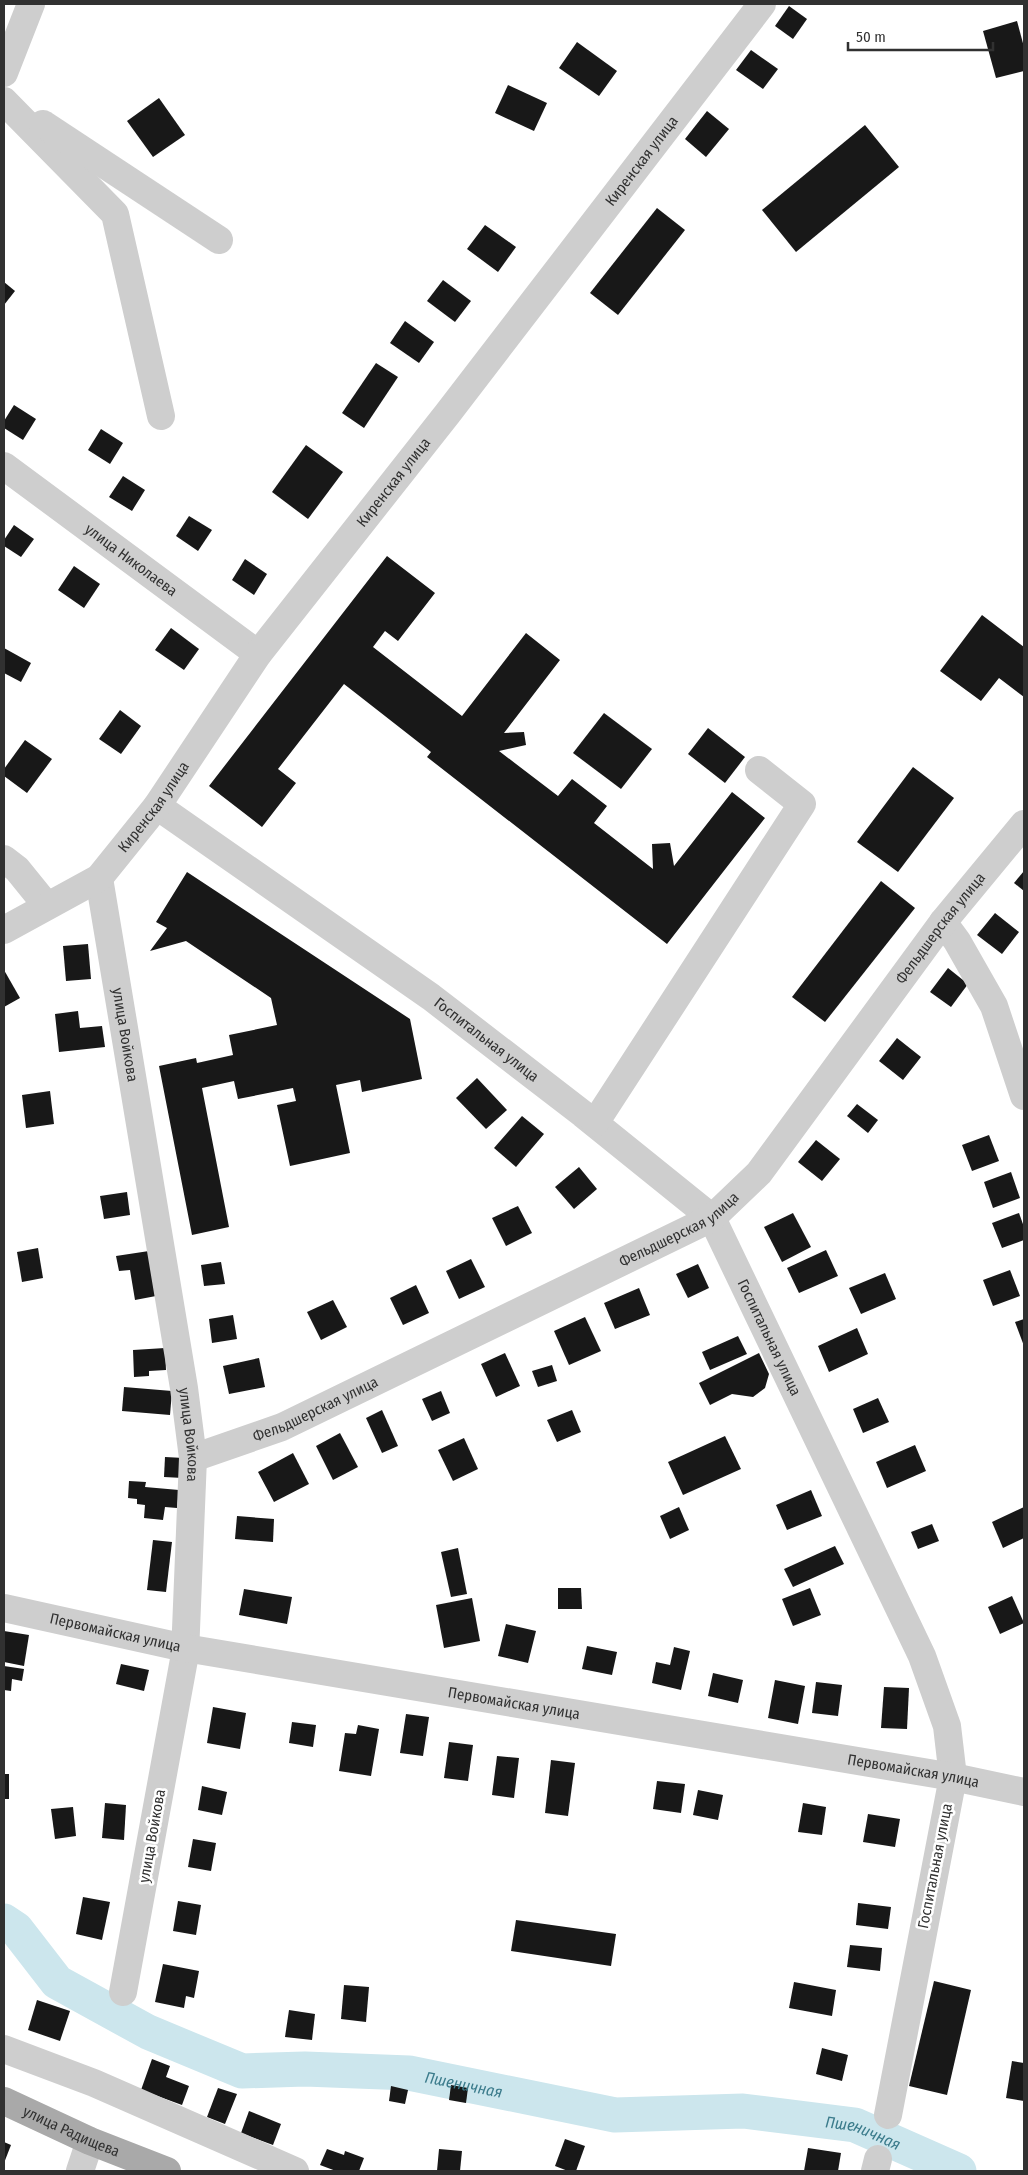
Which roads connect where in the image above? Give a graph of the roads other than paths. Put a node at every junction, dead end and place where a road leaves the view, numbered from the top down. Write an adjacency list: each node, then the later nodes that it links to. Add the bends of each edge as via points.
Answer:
1 (31, 4): 3 (street)
2 (762, 4): 8 (street, Киренская улица)
3 (4, 73)
4 (4, 99): 5 (street); 6 (street, via 115,214)
5 (219, 240)
6 (161, 416)
7 (4, 466): 8 (street, улица Николаева)
8 (258, 654): 10 (street, Киренская улица)
9 (759, 770): 18 (street, via 802,804)
10 (157, 806): 13 (street, Киренская улица); 18 (street, Госпитальная улица, via 431,997)
11 (1024, 824): 15 (street, Фельдшерская улица)
12 (4, 859): 14 (street, via 17,869)
13 (99, 878): 14 (street, Киренская улица); 20 (street, улица Войкова)
14 (47, 906): 16 (street, Киренская улица)
15 (943, 922): 17 (street, via 994,1006); 19 (street, Фельдшерская улица, via 759,1173)
16 (4, 930)
17 (1024, 1096)
18 (594, 1123): 19 (street, Госпитальная улица)
19 (712, 1218): 20 (street, Фельдшерская улица, via 282,1427); 23 (street, Госпитальная улица, via 922,1656 947,1726)
20 (193, 1458): 22 (street, улица Войкова)
21 (4, 1608): 22 (street, Первомайская улица)
22 (185, 1648): 23 (street, Первомайская улица); 25 (street, улица Войкова)
23 (953, 1777): 24 (street, Первомайская улица); 28 (street, Госпитальная улица)
24 (1024, 1792)
25 (124, 1992)
26 (4, 2048): 32 (street, via 94,2083)
27 (4, 2101): 29 (main road, улица Радищева)
28 (888, 2114)
29 (90, 2141): 30 (street); 31 (main road, улица Радищева)
30 (80, 2171)
31 (167, 2171)
32 (295, 2171)

